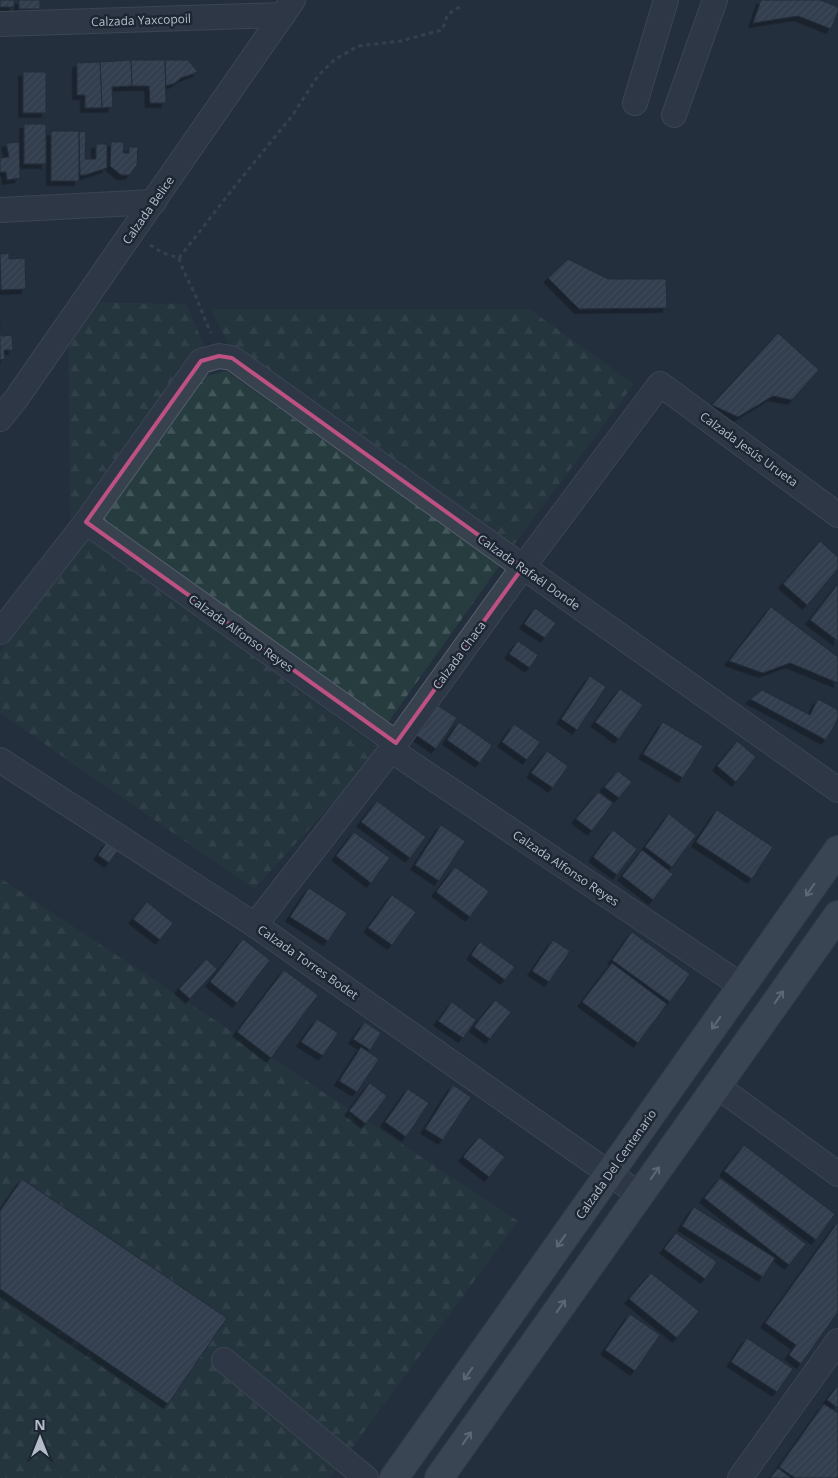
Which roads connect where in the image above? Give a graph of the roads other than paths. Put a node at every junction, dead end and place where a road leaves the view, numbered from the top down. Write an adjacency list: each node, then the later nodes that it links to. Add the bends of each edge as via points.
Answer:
1 (666, 0): 5 (street)
2 (715, 0): 6 (street)
3 (288, 8): 4 (street, Calzada Yaxcopoil); 7 (street, Calzada Belice)
4 (0, 24)
5 (635, 102)
6 (674, 115)
7 (154, 202): 8 (street); 10 (street, Calzada Belice)
8 (0, 210)
9 (660, 384): 12 (street, Calzada Jesús Urueta); 14 (street, Calzada Chaca)
10 (8, 399): 11 (street, Calzada Belice)
11 (0, 419)
12 (838, 515)
13 (86, 522): 14 (street, Calzada Rafaél Donde, via 201,361 220,356 232,358); 15 (street); 16 (street, Calzada Alfonso Reyes)
14 (523, 567): 16 (street, Calzada Chaca); 18 (street, Calzada Rafaél Donde)
15 (0, 632)
16 (393, 746): 21 (street, Calzada Chaca); 22 (street, Calzada Alfonso Reyes)
17 (0, 760): 21 (street, Calzada Torres Bodet)
18 (838, 790)
19 (838, 850): 22 (main road, Calzada Del Centenario, one-way to 22)
20 (838, 915): 23 (main road, one-way to 20)
21 (256, 925): 24 (street, Calzada Torres Bodet)
22 (742, 986): 24 (main road, Calzada Del Centenario, one-way to 24)
23 (716, 1086): 25 (street); 26 (main road, one-way to 23)
24 (609, 1173): 26 (street, Calzada Torres Bodet); 30 (main road, Calzada Del Centenario, one-way to 30)
25 (838, 1174)
26 (640, 1195): 31 (main road, one-way to 26)
27 (838, 1340): 32 (street)
28 (224, 1360): 29 (street)
29 (366, 1478)
30 (394, 1478)
31 (439, 1478)
32 (740, 1478)

